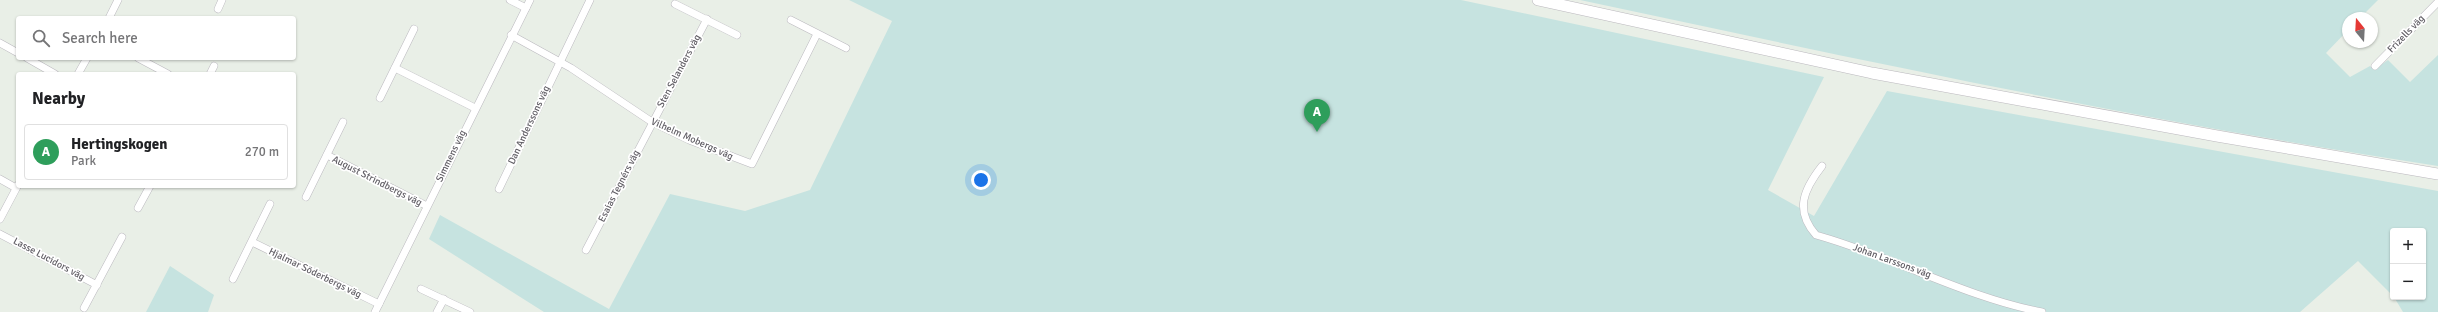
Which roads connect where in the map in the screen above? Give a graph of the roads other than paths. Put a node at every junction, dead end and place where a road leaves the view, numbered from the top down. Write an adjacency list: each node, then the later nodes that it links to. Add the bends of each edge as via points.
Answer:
1 (118, 0): 11 (street)
2 (222, 0): 9 (street)
3 (510, 0): 10 (street)
4 (530, 0): 10 (street, Simmens väg)
5 (590, 0): 24 (street, Dan Anderssons väg)
6 (1538, 0): 38 (main road, via 1872,73)
7 (2438, 2): 26 (street, Frizells väg)
8 (675, 4): 12 (street)
9 (218, 8)
10 (526, 8): 15 (street, Simmens väg)
11 (110, 16)
12 (706, 19): 17 (street); 35 (street, Sten Selanders väg)
13 (791, 20): 16 (street)
14 (414, 29): 27 (street)
15 (511, 34): 24 (street, Vilhelm Mobergs väg); 33 (street, Simmens väg)
16 (817, 34): 19 (street); 35 (street, Vilhelm Mobergs väg, via 752,164 696,143)
17 (737, 35)
18 (0, 43): 20 (street)
19 (846, 48)
20 (16, 52)
21 (31, 60): 28 (street)
22 (86, 60): 29 (street)
23 (142, 60): 30 (street)
24 (559, 61): 35 (street, Vilhelm Mobergs väg); 43 (street, Dan Anderssons väg)
25 (214, 66): 31 (street)
26 (2375, 66)
27 (395, 68): 32 (street); 33 (street)
28 (52, 72)
29 (79, 72)
30 (164, 72)
31 (211, 72)
32 (380, 98)
33 (475, 108): 46 (street, Simmens väg)
34 (342, 122): 36 (street, August Strindbergs väg)
35 (652, 122): 52 (street, Esaias Tegnérs väg)
36 (327, 155): 44 (street, August Strindbergs väg); 46 (street, August Strindbergs väg)
37 (1822, 166): 62 (street, Johan Larssons väg, via 1807,184 1803,205 1807,225 1816,235 1904,265 1972,292)
38 (2438, 174)
39 (0, 179): 40 (street)
40 (16, 186)
41 (16, 188): 48 (street)
42 (147, 188): 47 (street)
43 (499, 189)
44 (306, 197)
45 (270, 204): 51 (street)
46 (427, 206): 57 (street, Simmens väg)
47 (138, 208)
48 (0, 219)
49 (0, 234): 54 (street, Lasse Lucidors väg)
50 (122, 237): 54 (street, Lasse Lucidors väg)
51 (252, 242): 53 (street); 57 (street, Hjalmar Söderbergs väg)
52 (586, 250)
53 (233, 279)
54 (97, 285): 58 (street, Lasse Lucidors väg)
55 (421, 289): 56 (street)
56 (444, 299): 60 (street); 61 (street)
57 (379, 304): 59 (street, Simmens väg)
58 (84, 308)
59 (375, 312)
60 (437, 312)
61 (470, 312)
62 (2042, 312)

